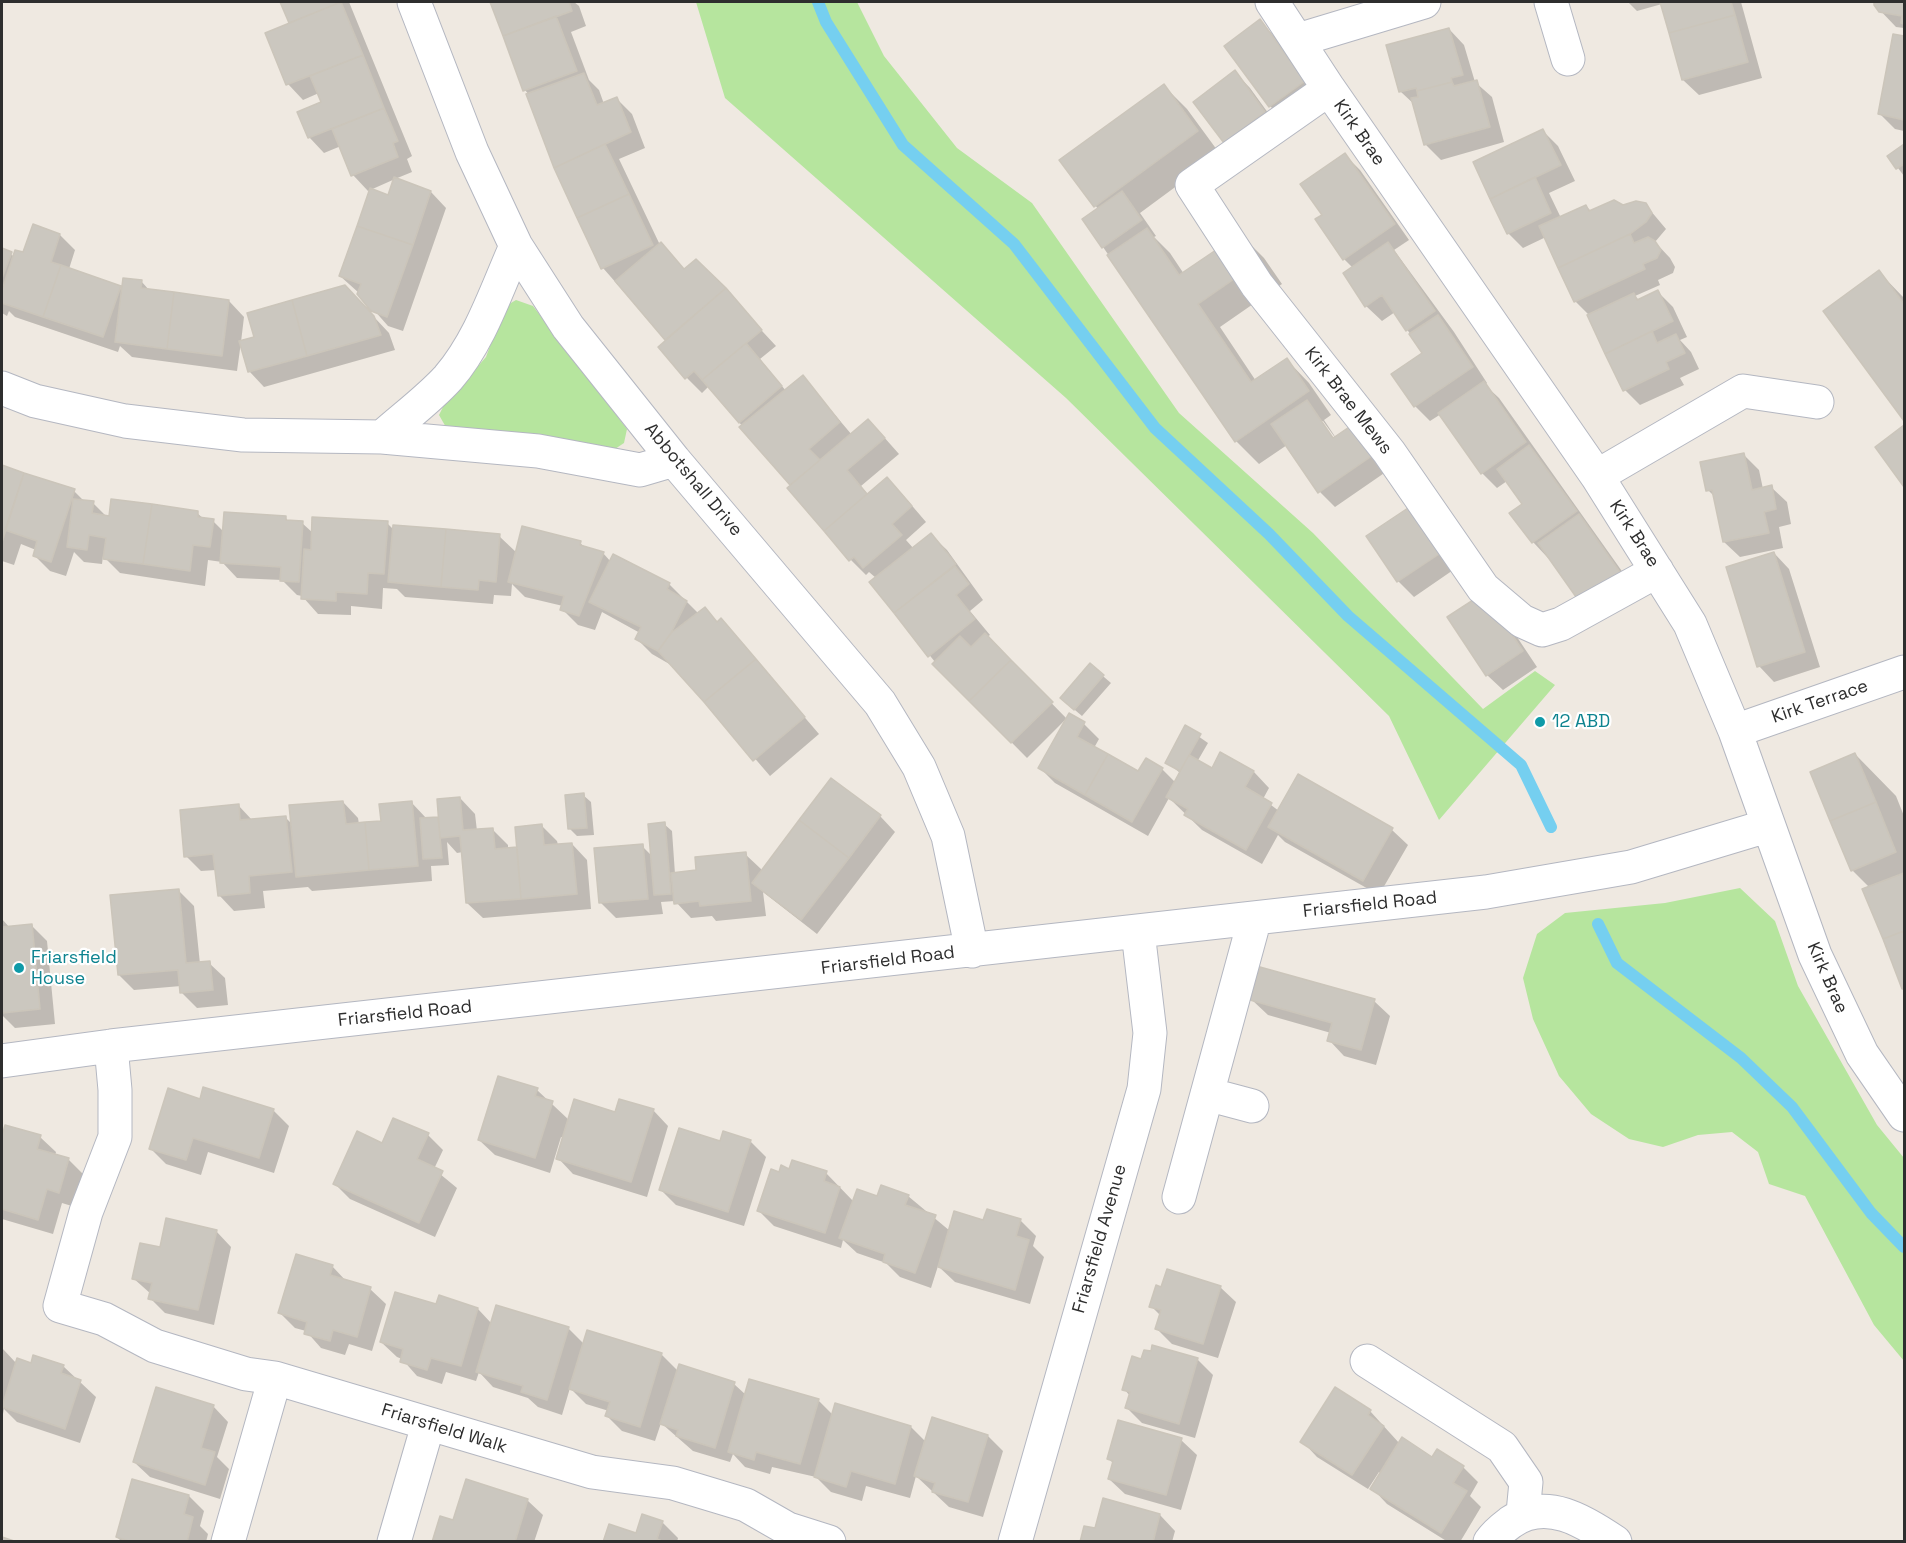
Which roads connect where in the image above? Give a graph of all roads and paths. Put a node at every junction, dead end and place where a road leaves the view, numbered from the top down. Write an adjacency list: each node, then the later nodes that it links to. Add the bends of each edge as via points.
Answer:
1 (414, 2): 8 (street, Abbotshall Drive, via 472,152)
2 (1272, 2): 5 (street, Kirk Brae)
3 (1424, 2): 5 (street)
4 (1551, 2): 6 (street)
5 (1298, 40): 7 (street, Kirk Brae)
6 (1568, 60)
7 (1329, 90): 13 (street, Kirk Brae); 14 (street, Kirk Brae Mews, via 1192,185 1257,285 1389,452 1483,588 1522,621 1542,630 1561,624)
8 (516, 246): 11 (street, via 478,333 463,357 447,379); 12 (street, Abbotshall Drive, via 568,327)
9 (2, 388): 11 (street, via 35,401 125,421 243,435)
10 (1817, 402): 13 (street, via 1743,391)
11 (382, 437): 12 (street, via 538,451 640,470)
12 (674, 460): 20 (street, Abbotshall Drive, via 880,703 919,767 948,836)
13 (1597, 476): 14 (street, Kirk Brae)
14 (1657, 571): 16 (street, Kirk Brae, via 1690,624)
15 (1905, 672): 16 (street, Kirk Terrace)
16 (1735, 731): 17 (street, Kirk Brae)
17 (1767, 826): 18 (street, Friarsfield Road, via 1631,867 1486,892); 25 (street, Kirk Brae, via 1815,955 1862,1054)
18 (1255, 918): 19 (street, Friarsfield Road); 23 (street)
19 (1138, 932): 20 (street, Friarsfield Road); 34 (street, Friarsfield Avenue, via 1150,1033 1144,1089)
20 (972, 951): 21 (street, Friarsfield Road)
21 (111, 1046): 22 (street, Friarsfield Road); 28 (street, Friarsfield Walk, via 115,1137 86,1212 60,1306 104,1319 156,1346 246,1374)
22 (2, 1061)
23 (1207, 1094): 24 (street); 26 (street)
24 (1252, 1106)
25 (1905, 1115)
26 (1179, 1197)
27 (1367, 1361): 30 (street, via 1502,1447 1526,1482)
28 (275, 1378): 29 (street, Friarsfield Walk); 31 (street)
29 (428, 1425): 32 (street); 33 (street, Friarsfield Walk, via 592,1472 673,1483 746,1505 788,1529)
30 (1523, 1514): 35 (street, via 1495,1534); 36 (street, via 1554,1511 1582,1520)
31 (228, 1542)
32 (394, 1542)
33 (829, 1542)
34 (1015, 1542)
35 (1491, 1542)
36 (1615, 1542)

